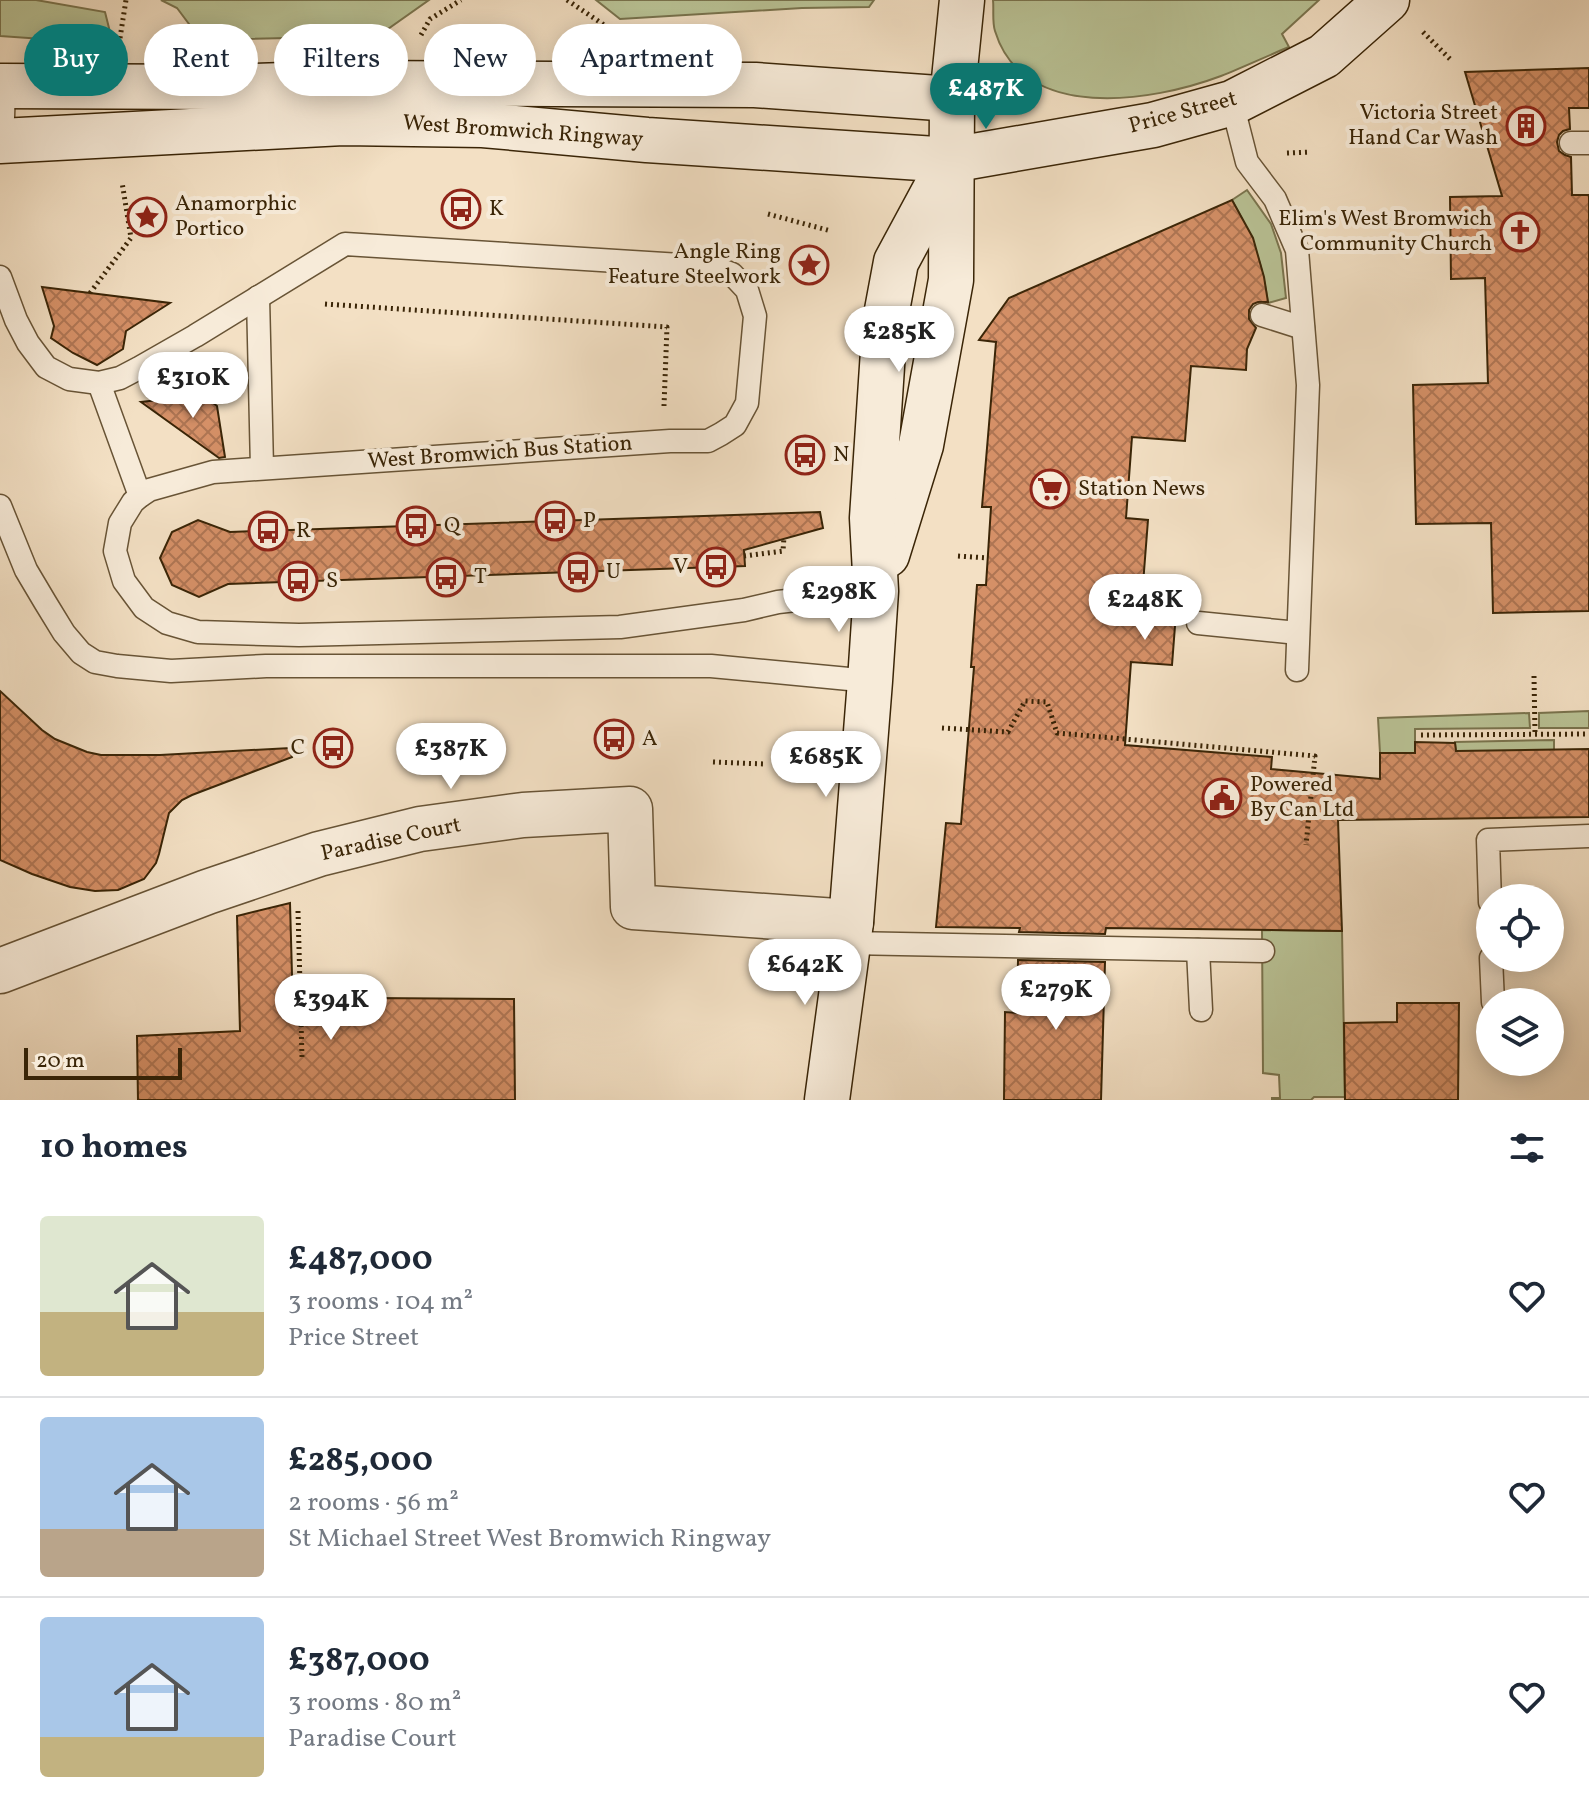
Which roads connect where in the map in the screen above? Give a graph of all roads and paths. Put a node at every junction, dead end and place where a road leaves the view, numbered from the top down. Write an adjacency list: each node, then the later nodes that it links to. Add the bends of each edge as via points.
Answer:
1 (126, 0): 6 (path)
2 (461, 0): 8 (path, via 430,19)
3 (567, 0): 7 (path)
4 (962, 0): 11 (street)
5 (1403, 14): 9 (path); 12 (street, Price Street)
6 (122, 24)
7 (601, 24)
8 (415, 46)
9 (1451, 60)
10 (2, 86): 11 (street, West Bromwich Ringway, via 755,85); 13 (lane)
11 (952, 99): 14 (street)
12 (1232, 103): 14 (street, Price Street, via 1153,125); 22 (lane, via 1247,162 1275,199 1297,250)
13 (1, 148): 14 (street, West Bromwich Ringway, via 343,123 483,125)
14 (951, 160): 33 (street, via 951,280 921,445); 33 (street, via 896,262 885,321 872,518)
15 (121, 176): 19 (path, via 131,238)
16 (768, 214): 17 (path)
17 (831, 231)
18 (0, 277): 24 (lane, via 16,320 46,367 69,379)
19 (90, 293)
20 (258, 297): 23 (lane); 24 (lane, West Bromwich Bus Station, via 139,368); 26 (lane, West Bromwich Bus Station, via 345,244 713,267 732,274 747,290 755,316 747,403 735,425 708,441)
21 (1262, 315): 22 (lane)
22 (1303, 328): 35 (lane, via 1308,385)
23 (259, 339): 25 (path, via 313,303 667,327); 26 (lane)
24 (99, 383): 27 (lane)
25 (664, 413)
26 (262, 468): 27 (lane, West Bromwich Bus Station, via 213,472)
27 (140, 496): 33 (lane, via 120,523 115,551 124,581 144,608 167,623 198,632 299,635 620,627)
28 (0, 506): 38 (lane, via 45,602 72,643 95,662 171,671 266,666 711,666)
29 (784, 537): 30 (path, via 783,551)
30 (744, 556)
31 (958, 556): 32 (path)
32 (988, 558)
33 (876, 591): 38 (street)
34 (1198, 623): 35 (lane)
35 (1298, 633): 36 (lane)
36 (1297, 670)
37 (1534, 676): 40 (path)
38 (870, 681): 49 (street)
39 (942, 728): 46 (path, via 1008,732 1025,701 1047,702 1057,733 1315,756)
40 (1535, 734): 41 (path); 42 (path)
41 (1589, 734)
42 (1421, 735)
43 (713, 762): 44 (path)
44 (765, 764)
45 (1589, 836): 48 (lane, via 1488,840)
46 (1306, 845)
47 (286, 866): 49 (street, Paradise Court, via 420,829 523,815 630,809 633,907); 52 (street, Paradise Court); 54 (path, via 298,901)
48 (1489, 884)
49 (849, 933): 50 (lane); 55 (street)
50 (1198, 950): 51 (lane); 53 (lane)
51 (1263, 951)
52 (0, 971)
53 (1201, 1010)
54 (302, 1058)
55 (827, 1100)

